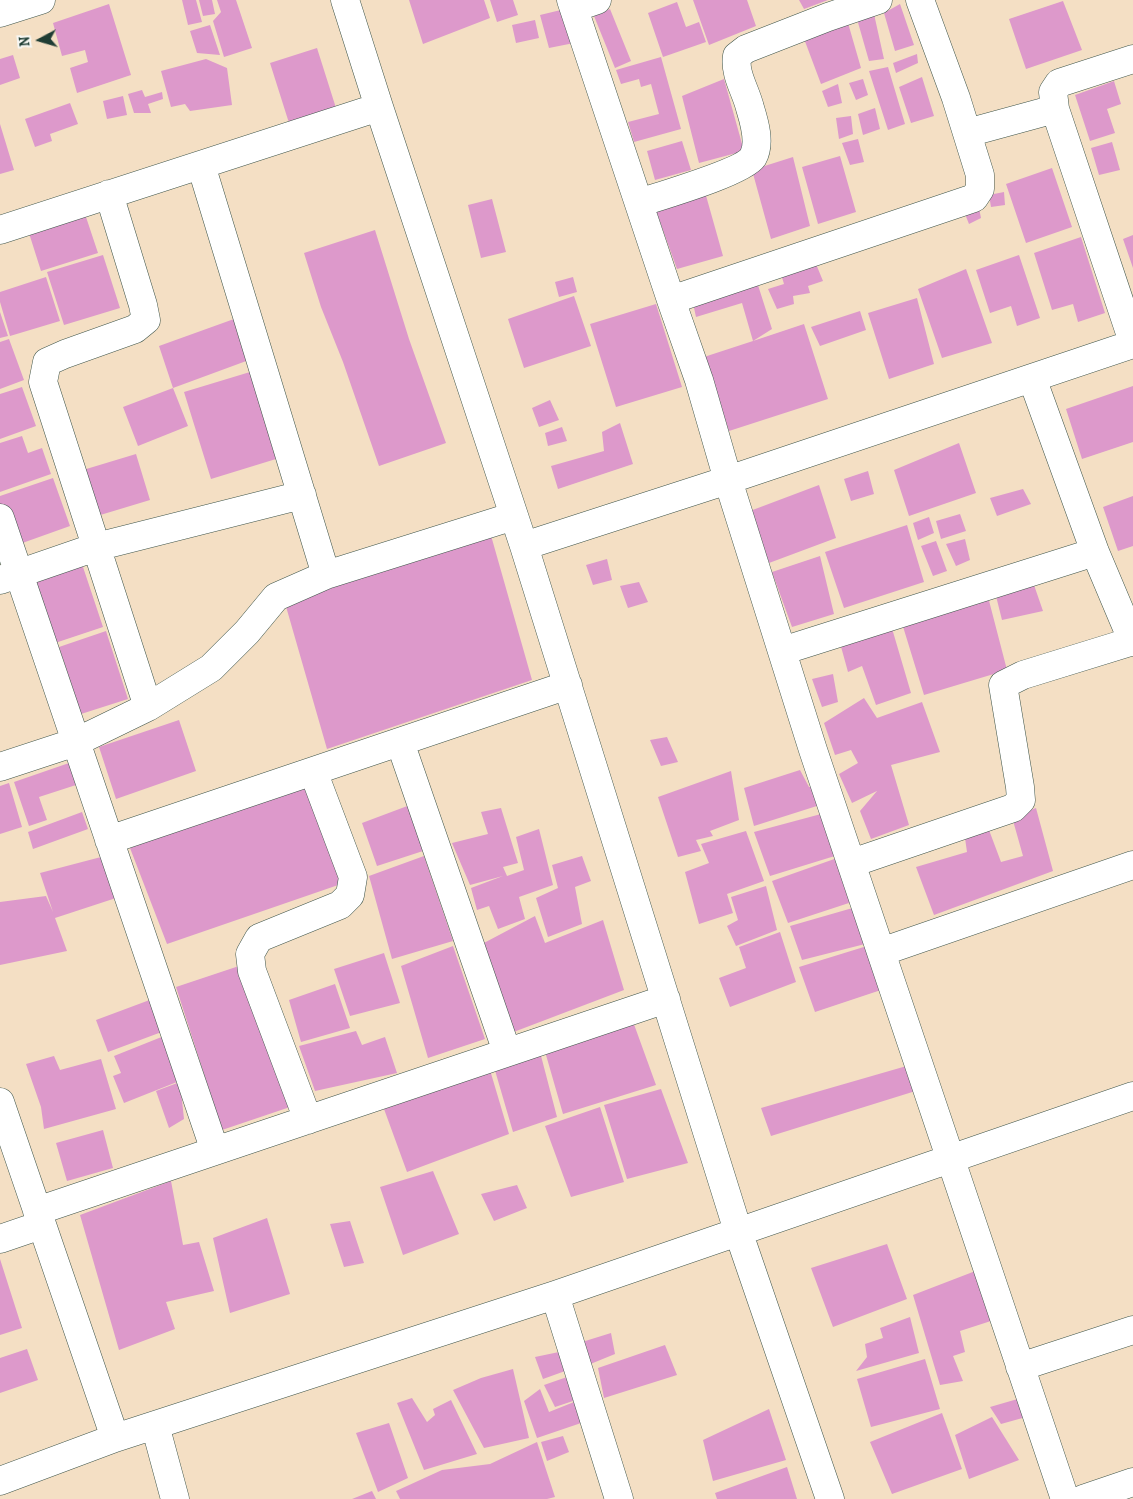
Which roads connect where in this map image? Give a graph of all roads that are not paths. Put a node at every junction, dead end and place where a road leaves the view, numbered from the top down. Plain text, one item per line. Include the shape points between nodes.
1 (41, 0) edge
2 (345, 0) edge
3 (878, 0) edge
4 (920, 0) edge
5 (581, 3) edge
6 (0, 14) edge
7 (1133, 59) edge
8 (379, 107) junction
9 (1055, 108) junction
10 (967, 133) junction
11 (201, 165) junction
12 (109, 194) junction
13 (639, 203) junction
14 (0, 230) edge
15 (671, 300) junction
16 (1133, 343) edge
17 (1032, 378) junction
18 (728, 480) junction
19 (302, 495) junction
20 (514, 516) junction
21 (0, 518) edge
22 (96, 546) junction
23 (524, 546) junction
24 (1095, 552) junction
25 (326, 574) junction
26 (9, 576) edge
27 (1132, 636) edge
28 (782, 651) junction
29 (568, 685) junction
30 (148, 707) junction
31 (76, 742) junction
32 (400, 742) junction
33 (0, 767) edge
34 (313, 771) junction
35 (109, 840) junction
36 (852, 863) junction
37 (1133, 865) edge
38 (881, 952) junction
39 (666, 999) junction
40 (508, 1052) junction
41 (1133, 1096) edge
42 (0, 1102) edge
43 (308, 1120) junction
44 (215, 1151) junction
45 (951, 1159) junction
46 (39, 1218) junction
47 (738, 1231) junction
48 (0, 1239) edge
49 (555, 1295) junction
50 (1133, 1330) edge
51 (1020, 1367) junction
52 (155, 1425) junction
53 (115, 1438) junction
54 (0, 1481) edge
55 (1133, 1482) edge
56 (614, 1498) edge
57 (175, 1499) edge
58 (830, 1499) edge
59 (1065, 1499) edge
60 (1083, 1499) edge

1 - 6 street
2 - 8 street
3 - 13 street via 828,16 746,49 737,56 736,64 754,125 756,146 753,157 737,169
4 - 10 street
5 - 13 street
7 - 9 street via 1059,83 1053,92
8 - 11 street
8 - 20 street
9 - 10 street
9 - 16 street
10 - 15 street via 980,176 980,189 974,198
11 - 12 street
11 - 19 street
12 - 14 street
12 - 22 street via 146,320 135,329 47,362 43,382
13 - 15 street
15 - 18 street via 699,380
16 - 17 street
17 - 18 street
17 - 24 street
18 - 23 street
18 - 28 street
19 - 22 street
19 - 25 street
20 - 23 street
20 - 25 street
21 - 26 street
22 - 26 street
22 - 30 street
23 - 29 street
24 - 27 street
24 - 28 street
25 - 30 street via 276,597 211,668
26 - 31 street
27 - 36 street via 1003,685 1020,787 1020,800 1013,808
28 - 36 street
29 - 32 street
29 - 39 street
30 - 31 street
31 - 33 street
31 - 35 street
32 - 34 street
32 - 40 street
34 - 35 street
34 - 43 street via 353,876 350,895 340,904 259,938 250,954 252,971
35 - 44 street
36 - 38 street
37 - 38 street
38 - 45 street
39 - 40 street
39 - 47 street
40 - 43 street
41 - 45 street
42 - 46 street
43 - 44 street
44 - 46 street
45 - 47 street
45 - 51 street
46 - 48 street
46 - 53 street
47 - 49 street
47 - 58 street
49 - 52 street
49 - 56 street
50 - 51 street
51 - 59 street
52 - 53 street
52 - 57 street
53 - 54 street
55 - 60 street

